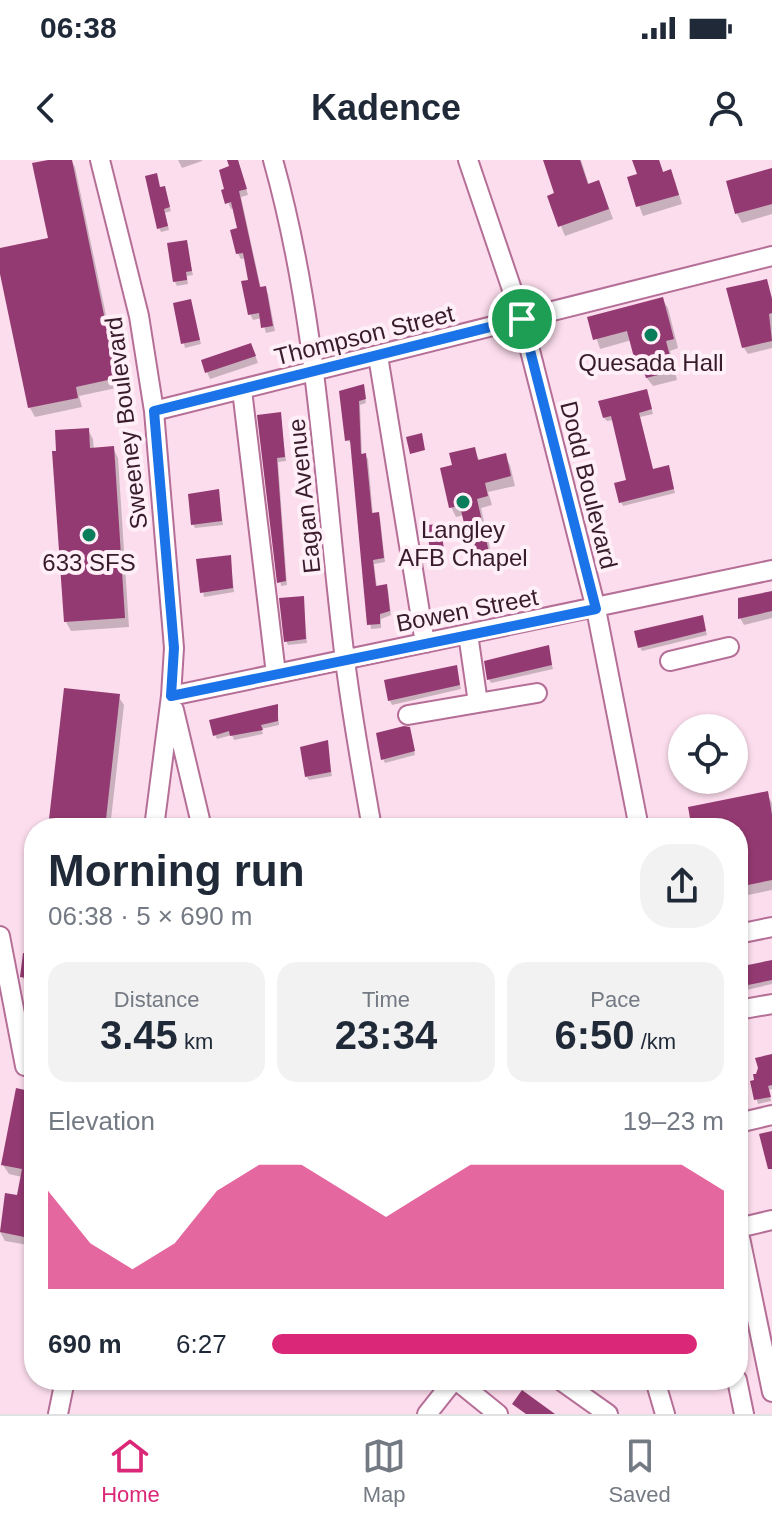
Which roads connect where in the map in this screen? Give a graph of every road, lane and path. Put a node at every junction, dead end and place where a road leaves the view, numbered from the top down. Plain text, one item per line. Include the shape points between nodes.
1 (100, 160) edge
2 (273, 160) edge
3 (468, 160) edge
4 (772, 256) edge
5 (522, 319) junction
6 (378, 356) junction
7 (314, 373) junction
8 (242, 390) junction
9 (154, 411) junction
10 (772, 570) edge
11 (596, 609) junction
12 (468, 634) junction
13 (425, 643) junction
14 (729, 647) dead end
15 (345, 658) junction
16 (670, 661) dead end
17 (276, 674) junction
18 (537, 693) dead end
19 (171, 696) junction
20 (478, 703) junction
21 (408, 715) dead end
22 (155, 818) edge
23 (200, 818) edge
24 (370, 818) edge
25 (637, 818) edge
26 (772, 927) edge
27 (748, 932) edge
28 (0, 936) edge
29 (772, 1004) edge
30 (748, 1008) edge
31 (24, 1061) edge
32 (772, 1115) edge
33 (748, 1121) edge
34 (772, 1220) edge
35 (748, 1226) edge
36 (748, 1277) edge
37 (772, 1297) edge
38 (753, 1301) junction
39 (63, 1390) edge
40 (447, 1390) edge
41 (468, 1390) edge
42 (574, 1390) edge
43 (658, 1390) edge
44 (739, 1390) edge
45 (772, 1392) edge
46 (58, 1414) edge
47 (427, 1414) edge
48 (498, 1414) edge
49 (608, 1414) edge
50 (665, 1414) edge
51 (744, 1414) edge

1 - 9 street, Sweeney Boulevard via 139,316
2 - 7 street, Eagan Avenue via 289,219
3 - 5 street, Dodd Boulevard
4 - 5 street, Thompson Street
5 - 6 street, Thompson Street
5 - 11 street, Dodd Boulevard
6 - 7 street, Thompson Street
6 - 13 street
7 - 8 street, Thompson Street
7 - 15 street, Eagan Avenue
8 - 9 street, Thompson Street
8 - 17 street
9 - 19 street, Sweeney Boulevard via 174,648
10 - 11 street, Bowen Street
11 - 12 street, Bowen Street
11 - 25 street, Dodd Boulevard
12 - 13 street, Bowen Street
12 - 20 street
13 - 15 street, Bowen Street
14 - 16 street
15 - 17 street, Bowen Street
15 - 24 street, Eagan Avenue
17 - 19 street, Bowen Street
18 - 20 street
19 - 22 street, Sweeney Boulevard
19 - 23 street
20 - 21 street
26 - 27 street
28 - 31 street
29 - 30 street
32 - 33 street
34 - 35 street
36 - 38 street
37 - 38 street
38 - 45 street
39 - 46 street
40 - 47 street
41 - 48 street
42 - 49 street
43 - 50 street
44 - 51 street

